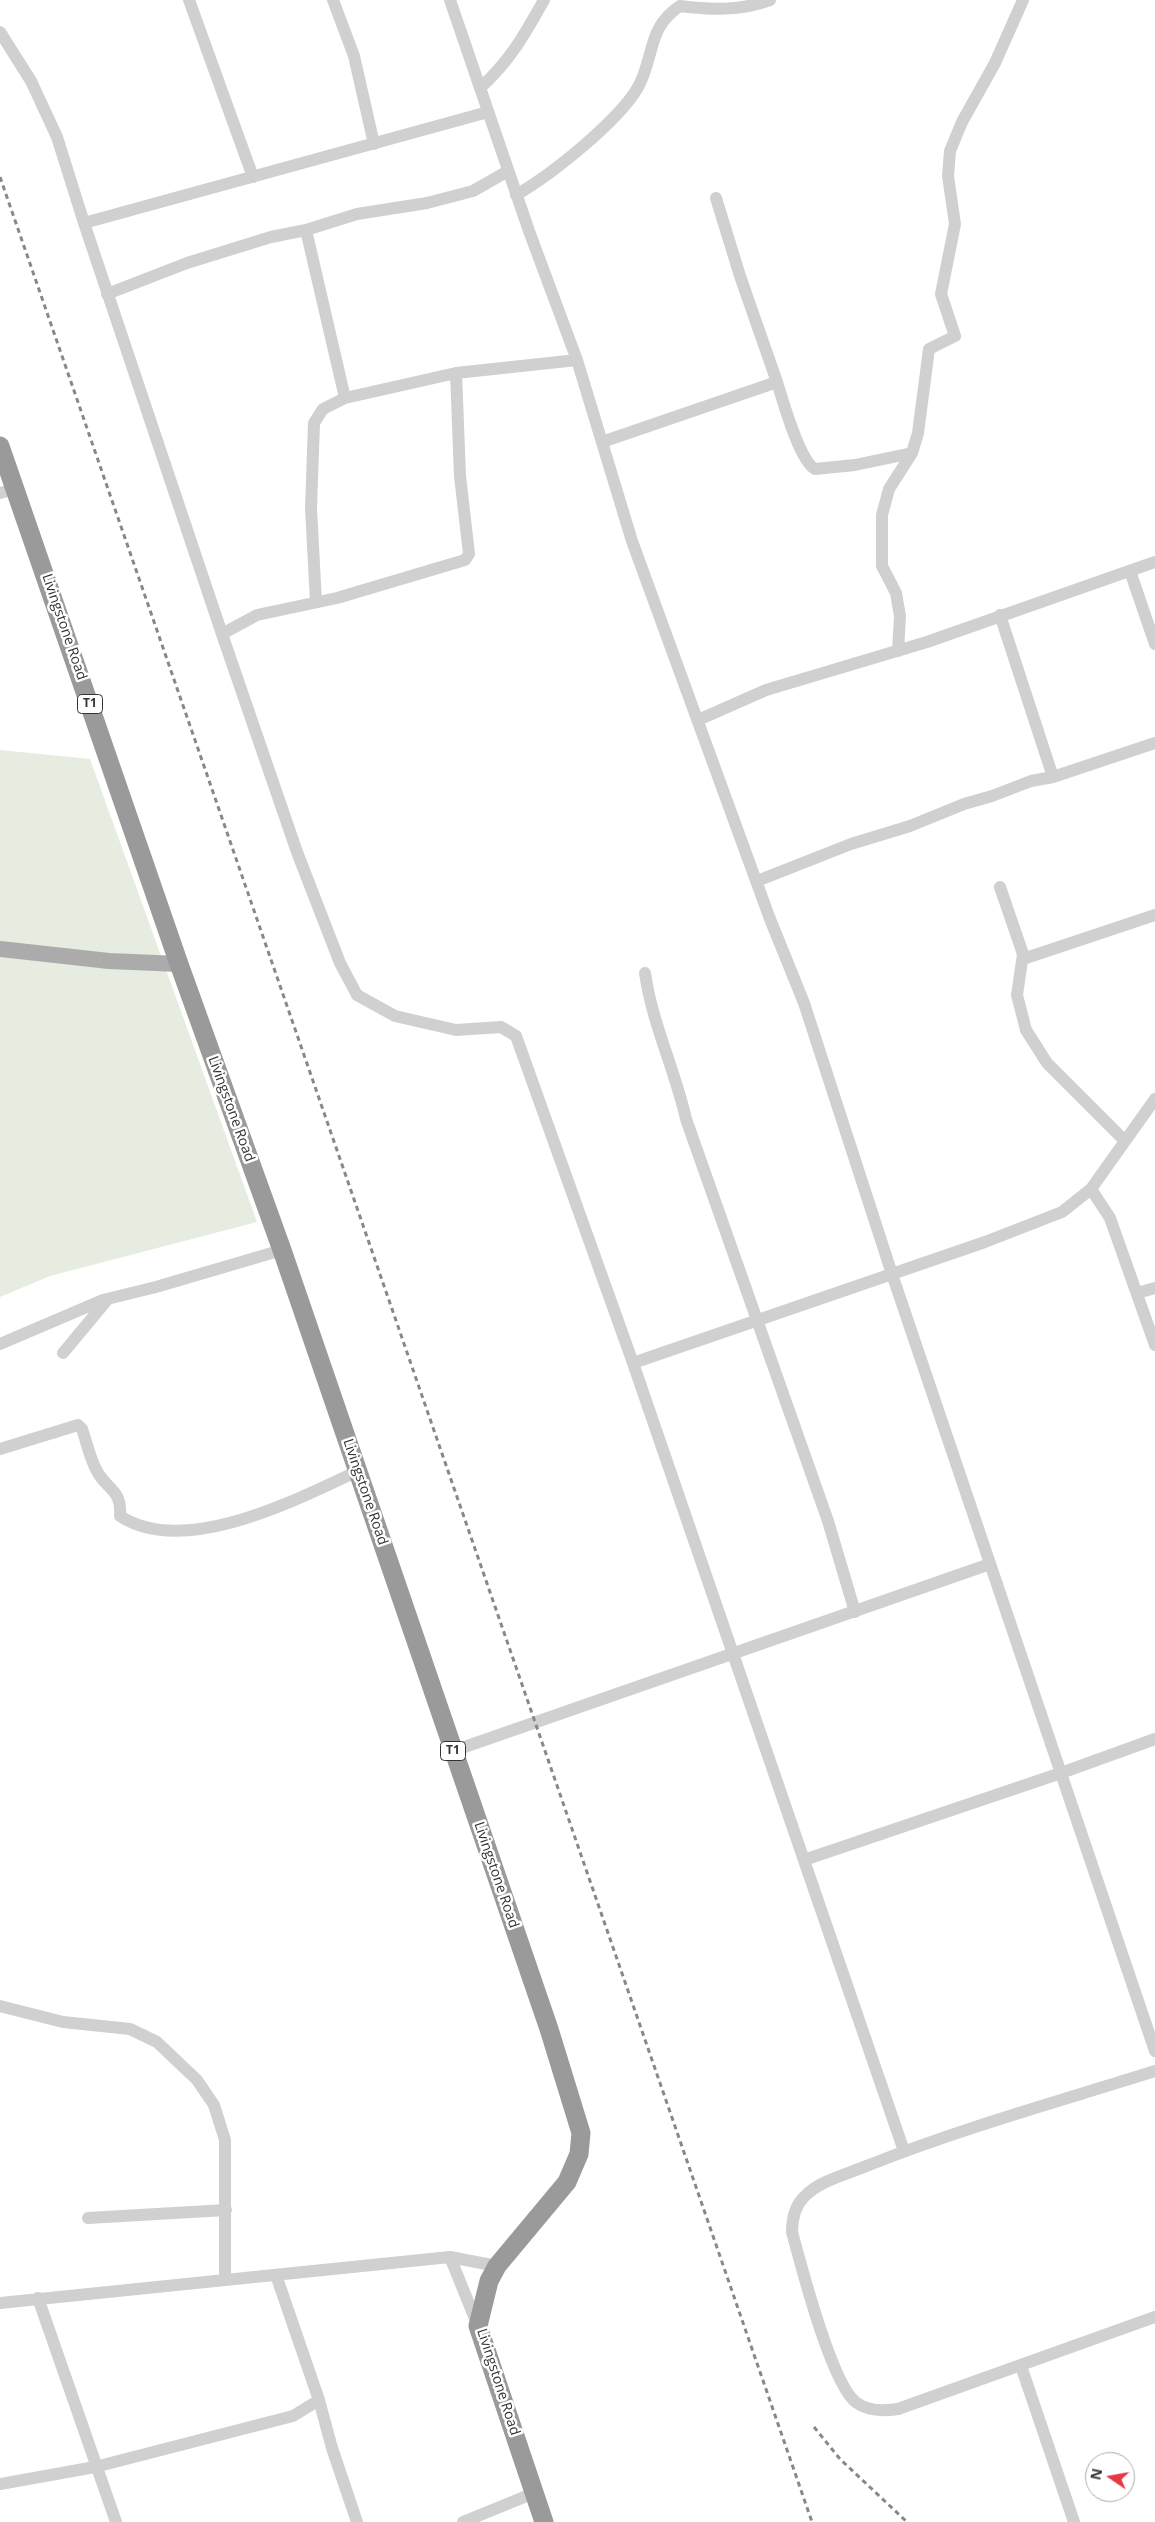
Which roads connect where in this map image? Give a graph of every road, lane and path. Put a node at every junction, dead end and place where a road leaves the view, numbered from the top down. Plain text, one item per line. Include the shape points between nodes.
1 (189, 0) edge
2 (333, 0) edge
3 (450, 0) edge
4 (544, 0) edge
5 (770, 0) edge
6 (1024, 0) edge
7 (0, 32) edge
8 (480, 88) junction
9 (488, 112) junction
10 (374, 144) junction
11 (508, 171) junction
12 (253, 178) junction
13 (516, 195) junction
14 (716, 198) dead end
15 (84, 223) junction
16 (306, 230) junction
17 (107, 294) junction
18 (577, 360) junction
19 (456, 373) junction
20 (777, 382) junction
21 (345, 398) junction
22 (602, 442) junction
23 (0, 446) edge
24 (912, 453) junction
25 (8, 491) edge
26 (1155, 562) edge
27 (1130, 571) junction
28 (316, 602) junction
29 (1000, 615) junction
30 (222, 634) junction
31 (1155, 644) edge
32 (898, 651) junction
33 (698, 720) junction
34 (1155, 743) edge
35 (1053, 778) junction
36 (757, 881) junction
37 (1000, 887) dead end
38 (1155, 915) edge
39 (0, 949) edge
40 (1023, 958) junction
41 (180, 964) junction
42 (645, 974) dead end
43 (1155, 1099) edge
44 (1124, 1140) junction
45 (1091, 1189) junction
46 (282, 1250) junction
47 (892, 1274) junction
48 (1155, 1288) edge
49 (1137, 1293) junction
50 (108, 1299) junction
51 (756, 1320) junction
52 (0, 1344) edge
53 (1155, 1345) edge
54 (63, 1352) dead end
55 (633, 1363) junction
56 (0, 1449) edge
57 (358, 1471) junction
58 (990, 1564) junction
59 (855, 1612) junction
60 (732, 1654) junction
61 (1155, 1739) edge
62 (453, 1751) junction
63 (1061, 1773) junction
64 (804, 1860) junction
65 (0, 2006) edge
66 (1155, 2050) edge
67 (1155, 2071) edge
68 (904, 2151) junction
69 (226, 2210) junction
70 (88, 2218) dead end
71 (450, 2256) junction
72 (497, 2266) junction
73 (276, 2275) junction
74 (225, 2280) junction
75 (38, 2298) junction
76 (0, 2303) edge
77 (1155, 2317) edge
78 (478, 2326) junction
79 (1021, 2366) junction
80 (319, 2400) junction
81 (95, 2467) junction
82 (0, 2484) edge
83 (534, 2493) junction
84 (116, 2522) edge
85 (357, 2522) edge
86 (463, 2522) edge
87 (544, 2522) edge
88 (1074, 2522) edge

1 - 12 street
2 - 10 street via 354,56
3 - 8 street
4 - 8 street via 512,55
5 - 13 street via 750,7 680,6 670,12 657,29 637,88 610,120 544,179
6 - 24 street via 950,151 948,176 955,224 942,294 955,336 929,349 918,433
7 - 15 street via 30,81 57,137
8 - 9 street
9 - 10 street
9 - 11 street
10 - 12 street
11 - 13 street
11 - 16 street via 473,191 427,203 357,214
12 - 15 street
13 - 18 street
14 - 20 street
15 - 17 street
16 - 17 street via 271,237 187,263
16 - 21 street
17 - 30 street
18 - 19 street
18 - 22 street
19 - 21 street
19 - 28 street via 460,476 469,554 465,560
20 - 22 street
20 - 24 street via 809,466 815,469 855,465
21 - 28 street via 323,409 314,422 311,508
22 - 33 street via 632,541
23 - 25 highway, Livingstone Road / T1
24 - 32 street via 889,489 882,515 882,566 896,593
25 - 41 highway, Livingstone Road / T1
26 - 27 street
27 - 29 street
27 - 31 street
28 - 30 street via 256,615
29 - 32 street
29 - 35 street
30 - 55 street via 297,852 340,963 357,994 395,1016 456,1030 501,1027 516,1036
32 - 33 street via 766,690
33 - 36 street
34 - 35 street
35 - 36 street via 1031,781 964,804
36 - 47 street via 804,1003
37 - 40 street
38 - 40 street
39 - 41 main road via 109,961
40 - 44 street via 1017,995 1026,1030 1047,1063
41 - 46 highway, Livingstone Road / T1
42 - 51 street via 647,992 686,1120
43 - 44 street
44 - 45 street
45 - 47 street via 1062,1212
45 - 49 street via 1110,1218
46 - 50 street
46 - 57 highway, Livingstone Road / T1
47 - 51 street
47 - 58 street
48 - 49 street
49 - 53 street
50 - 52 street
50 - 54 street
51 - 55 street
51 - 59 street via 828,1522
55 - 60 street
56 - 57 street via 78,1425 99,1474 112,1487 121,1506 120,1516 130,1523 170,1532 232,1522 275,1508
57 - 62 highway, Livingstone Road / T1
58 - 59 street
58 - 63 street
59 - 60 street
60 - 62 street
60 - 64 street
61 - 63 street
62 - 72 highway, Livingstone Road / T1 via 549,2029 581,2134 579,2154 567,2182
63 - 64 street
63 - 66 street
64 - 68 street
65 - 69 street via 63,2022 130,2029 157,2042 177,2059 197,2080 222,2124 227,2154
67 - 68 street
68 - 79 street via 816,2187 804,2197 792,2219 796,2246 844,2388 857,2404 886,2411
69 - 70 street
69 - 74 street
71 - 72 street
71 - 73 street
71 - 78 street
72 - 78 highway, Livingstone Road / T1
73 - 74 street
73 - 80 street
74 - 75 street
75 - 76 street
75 - 81 street
77 - 79 street
78 - 83 highway, Livingstone Road
79 - 88 street
80 - 81 street via 293,2416
80 - 85 street
81 - 82 street
81 - 84 street
83 - 86 street
83 - 87 highway, Livingstone Road

